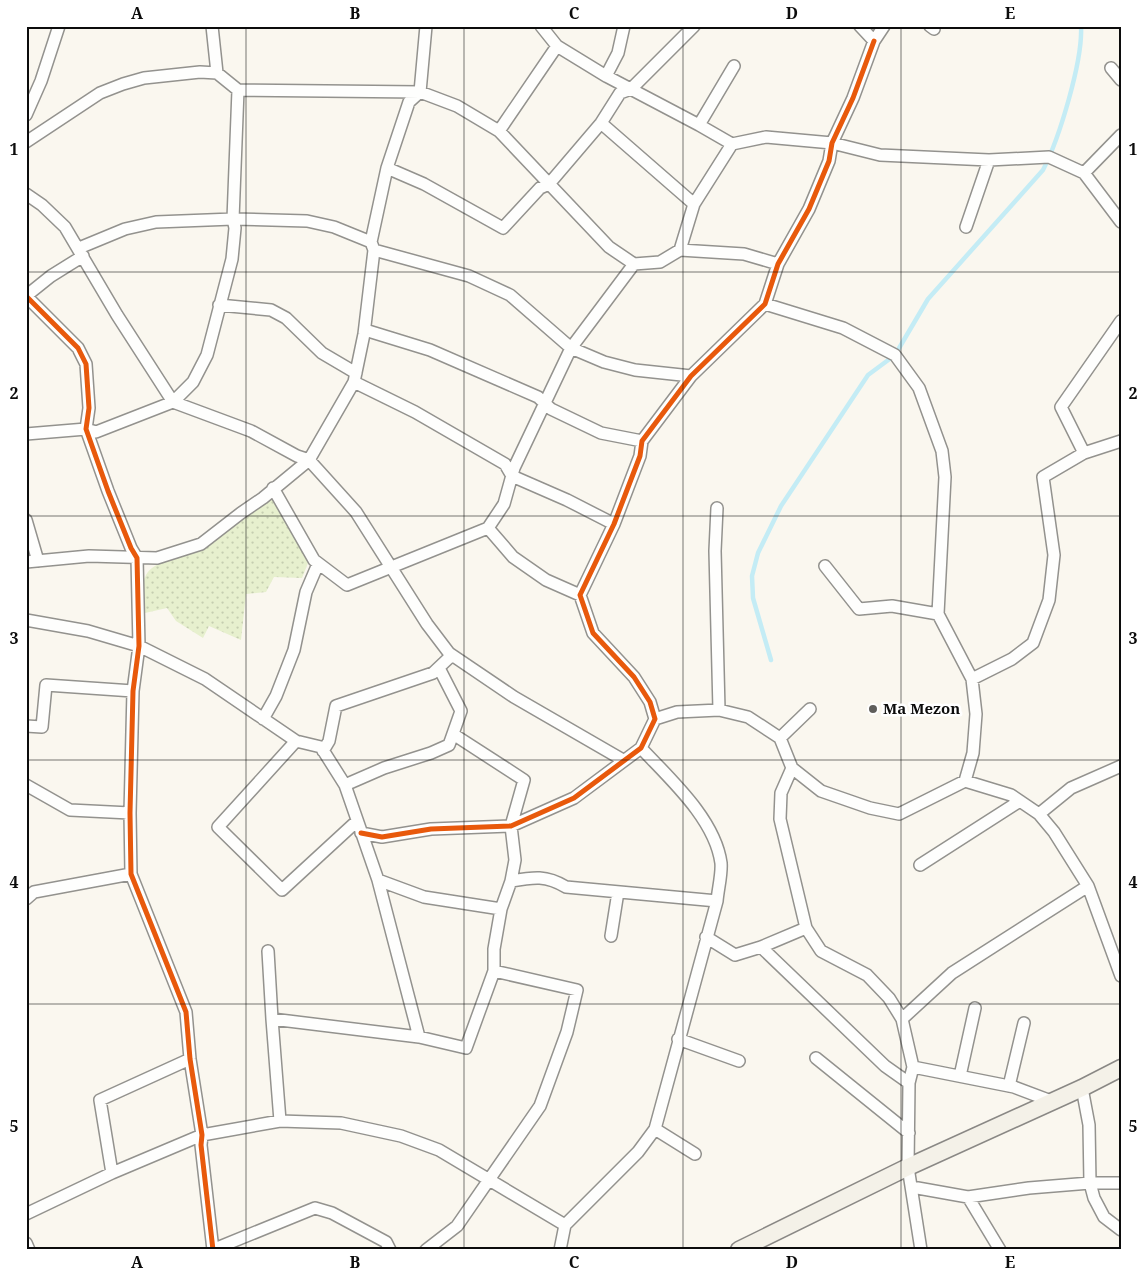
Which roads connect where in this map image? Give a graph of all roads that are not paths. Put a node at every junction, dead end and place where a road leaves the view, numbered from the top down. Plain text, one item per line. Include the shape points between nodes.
1 (59, 26) edge
2 (212, 26) edge
3 (426, 26) edge
4 (541, 26) edge
5 (624, 26) edge
6 (694, 26) edge
7 (860, 26) edge
8 (884, 26) edge
9 (874, 41) junction
10 (558, 46) junction
11 (734, 66) dead end
12 (1111, 68) dead end
13 (217, 73) junction
14 (606, 76) junction
15 (1121, 80) edge
16 (631, 89) junction
17 (238, 90) junction
18 (420, 92) junction
19 (26, 115) edge
20 (601, 123) junction
21 (699, 124) junction
22 (499, 130) junction
23 (1121, 135) edge
24 (26, 142) edge
25 (832, 143) junction
26 (732, 144) junction
27 (989, 160) junction
28 (387, 168) junction
29 (1084, 173) junction
30 (549, 184) junction
31 (26, 194) edge
32 (694, 204) junction
33 (233, 219) junction
34 (1121, 222) edge
35 (966, 227) dead end
36 (372, 246) junction
37 (680, 250) junction
38 (81, 252) junction
39 (634, 264) junction
40 (778, 264) junction
41 (26, 296) edge
42 (765, 304) junction
43 (219, 305) junction
44 (1121, 321) edge
45 (365, 330) junction
46 (571, 348) junction
47 (691, 376) junction
48 (355, 378) junction
49 (173, 402) junction
50 (545, 403) junction
51 (86, 429) junction
52 (26, 434) edge
53 (642, 441) junction
54 (1121, 441) edge
55 (1084, 453) junction
56 (309, 460) junction
57 (512, 476) junction
58 (273, 488) junction
59 (717, 508) dead end
60 (26, 520) edge
61 (614, 524) junction
62 (488, 528) junction
63 (137, 558) junction
64 (32, 562) edge
65 (318, 564) junction
66 (825, 566) dead end
67 (390, 567) junction
68 (580, 595) junction
69 (938, 614) junction
70 (26, 620) edge
71 (139, 646) junction
72 (452, 655) junction
73 (439, 668) junction
74 (972, 678) junction
75 (133, 691) junction
76 (719, 710) junction
77 (810, 710) dead end
78 (263, 719) junction
79 (655, 719) junction
80 (26, 726) edge
81 (453, 734) junction
82 (780, 738) junction
83 (296, 741) junction
84 (641, 748) junction
85 (323, 750) junction
86 (623, 760) junction
87 (1121, 766) edge
88 (792, 768) junction
89 (965, 781) junction
90 (26, 785) edge
91 (345, 785) junction
92 (1020, 801) junction
93 (130, 813) junction
94 (1039, 814) junction
95 (357, 821) junction
96 (511, 826) junction
97 (361, 833) junction
98 (920, 865) dead end
99 (131, 874) junction
100 (378, 880) junction
101 (511, 881) junction
102 (1088, 886) junction
103 (29, 891) edge
104 (618, 892) junction
105 (717, 901) junction
106 (501, 909) junction
107 (806, 928) junction
108 (611, 936) dead end
109 (706, 937) junction
110 (761, 947) junction
111 (268, 952) dead end
112 (494, 971) junction
113 (1121, 976) edge
114 (975, 1008) dead end
115 (902, 1018) junction
116 (272, 1019) junction
117 (1024, 1023) dead end
118 (420, 1038) junction
119 (678, 1039) junction
120 (816, 1058) dead end
121 (190, 1059) junction
122 (739, 1061) dead end
123 (912, 1067) junction
124 (1121, 1068) edge
125 (960, 1076) junction
126 (909, 1083) junction
127 (1009, 1086) junction
128 (1082, 1088) junction
129 (1051, 1102) junction
130 (280, 1121) junction
131 (655, 1129) junction
132 (909, 1133) junction
133 (202, 1135) junction
134 (695, 1154) dead end
135 (908, 1167) junction
136 (112, 1173) junction
137 (490, 1180) junction
138 (1090, 1183) junction
139 (1121, 1183) edge
140 (912, 1187) junction
141 (968, 1197) junction
142 (26, 1214) edge
143 (565, 1225) junction
144 (1121, 1230) edge
145 (26, 1243) edge
146 (29, 1250) edge
147 (212, 1250) edge
148 (390, 1250) edge
149 (426, 1250) edge
150 (560, 1250) edge
151 (739, 1250) edge
152 (921, 1250) edge
153 (1000, 1250) edge

1 - 19 street
2 - 13 street
3 - 18 street
4 - 10 street
5 - 14 street via 618,53
6 - 16 street
7 - 9 street
8 - 9 street
9 - 25 street
10 - 14 street
10 - 22 street
11 - 21 street
12 - 15 street
13 - 17 street
13 - 24 street via 157,76 122,84 100,93
14 - 16 street
16 - 20 street via 620,93
16 - 21 street
17 - 18 street
17 - 33 street
18 - 22 street via 457,106
18 - 28 street via 409,102
20 - 30 street
20 - 32 street
21 - 26 street
22 - 30 street
23 - 29 street
25 - 26 street via 766,137
25 - 27 street via 880,155
25 - 40 street via 829,161 809,208
26 - 32 street
27 - 29 street via 1049,157
27 - 35 street
28 - 30 street via 424,184 503,228 540,188
28 - 36 street
29 - 34 street
30 - 39 street via 609,247
31 - 38 street via 66,227
32 - 37 street
33 - 36 street via 307,221 334,227
33 - 38 street via 156,222 124,228
33 - 43 street via 236,228 232,259
36 - 45 street
36 - 46 street via 470,276 510,295
37 - 39 street via 660,262
37 - 40 street via 744,254
38 - 41 street
38 - 49 street
39 - 46 street
40 - 42 street
41 - 51 street via 78,348 86,364 89,408
42 - 47 street
42 - 69 street via 843,328 895,356 919,388 942,451 945,477
43 - 48 street via 271,310 286,318 322,353
43 - 49 street via 207,355 193,382
44 - 55 street via 1061,407
45 - 48 street
45 - 50 street via 430,350 538,397
46 - 47 street via 627,368
46 - 50 street
47 - 53 street
48 - 56 street
48 - 57 street via 505,464
49 - 51 street via 96,432
49 - 56 street via 251,431
50 - 53 street via 601,433
50 - 57 street
51 - 52 street
51 - 63 street
53 - 61 street via 640,456
54 - 55 street
55 - 74 street via 1043,477 1054,556 1049,600 1033,643 1012,659
56 - 58 street
56 - 67 street via 356,512
57 - 61 street
57 - 62 street via 504,504
58 - 63 street via 201,544 157,558
58 - 65 street
59 - 76 street
60 - 64 street
61 - 68 street
62 - 67 street
62 - 68 street via 513,557 546,580
63 - 64 street via 89,556
63 - 71 street
65 - 67 street via 347,585
65 - 78 street via 306,592 294,650
66 - 69 street via 859,609 892,606
67 - 72 street via 427,624
68 - 79 street via 593,633 634,677 650,702
69 - 74 street
70 - 71 street via 88,631
71 - 75 street
71 - 78 street via 205,679
72 - 73 street
72 - 86 street via 514,697
73 - 81 street via 460,711
73 - 85 street via 434,673 336,706 329,741
74 - 89 street via 976,714 974,752
75 - 80 street via 46,685 42,727
75 - 93 street
76 - 79 street via 677,712
76 - 82 street via 748,717
77 - 82 street
78 - 83 street
79 - 84 street
81 - 91 street via 449,745
81 - 96 street via 524,780
82 - 88 street
83 - 85 street
83 - 95 street via 218,827 282,890
84 - 86 street
84 - 105 street via 710,827 721,863
85 - 91 street
86 - 96 street via 574,798
87 - 94 street via 1071,788
88 - 89 street via 821,791 899,814
88 - 107 street via 781,793 780,819
89 - 92 street via 1011,795
90 - 93 street via 70,810
91 - 95 street
92 - 94 street
92 - 98 street
93 - 99 street
94 - 102 street
95 - 97 street
96 - 97 street via 431,829 382,837
96 - 101 street via 515,860
97 - 100 street
99 - 103 street
99 - 121 street via 186,1012
100 - 106 street via 424,897
100 - 118 street
101 - 104 street via 535,877 554,880 566,887
101 - 106 street
102 - 113 street
102 - 115 street via 952,973
104 - 105 street
104 - 108 street
105 - 109 street
106 - 112 street via 494,948
107 - 110 street
107 - 115 street via 822,951 867,975 889,998
109 - 110 street via 735,955
109 - 119 street
110 - 126 street via 885,1066
111 - 116 street
112 - 118 street via 466,1048
112 - 137 street via 577,990 567,1032 540,1106
114 - 125 street
115 - 123 street
116 - 118 street
116 - 130 street
117 - 127 street
119 - 122 street
119 - 131 street
120 - 132 street
121 - 133 street
121 - 136 street via 100,1100
123 - 125 street
123 - 126 street
124 - 128 street
125 - 127 street
126 - 132 street
127 - 129 street
128 - 129 street
128 - 138 street via 1089,1125
129 - 135 street
130 - 133 street
130 - 137 street via 341,1124 402,1136 439,1150
131 - 134 street
131 - 143 street via 638,1152
132 - 135 street
133 - 136 street
133 - 147 street
135 - 140 street
135 - 151 street
136 - 142 street
137 - 143 street
137 - 149 street via 457,1226
138 - 139 street
138 - 141 street
138 - 144 street via 1104,1217
140 - 141 street
140 - 152 street
141 - 153 street
143 - 150 street
145 - 146 street
147 - 148 street via 315,1208 332,1213 386,1242

